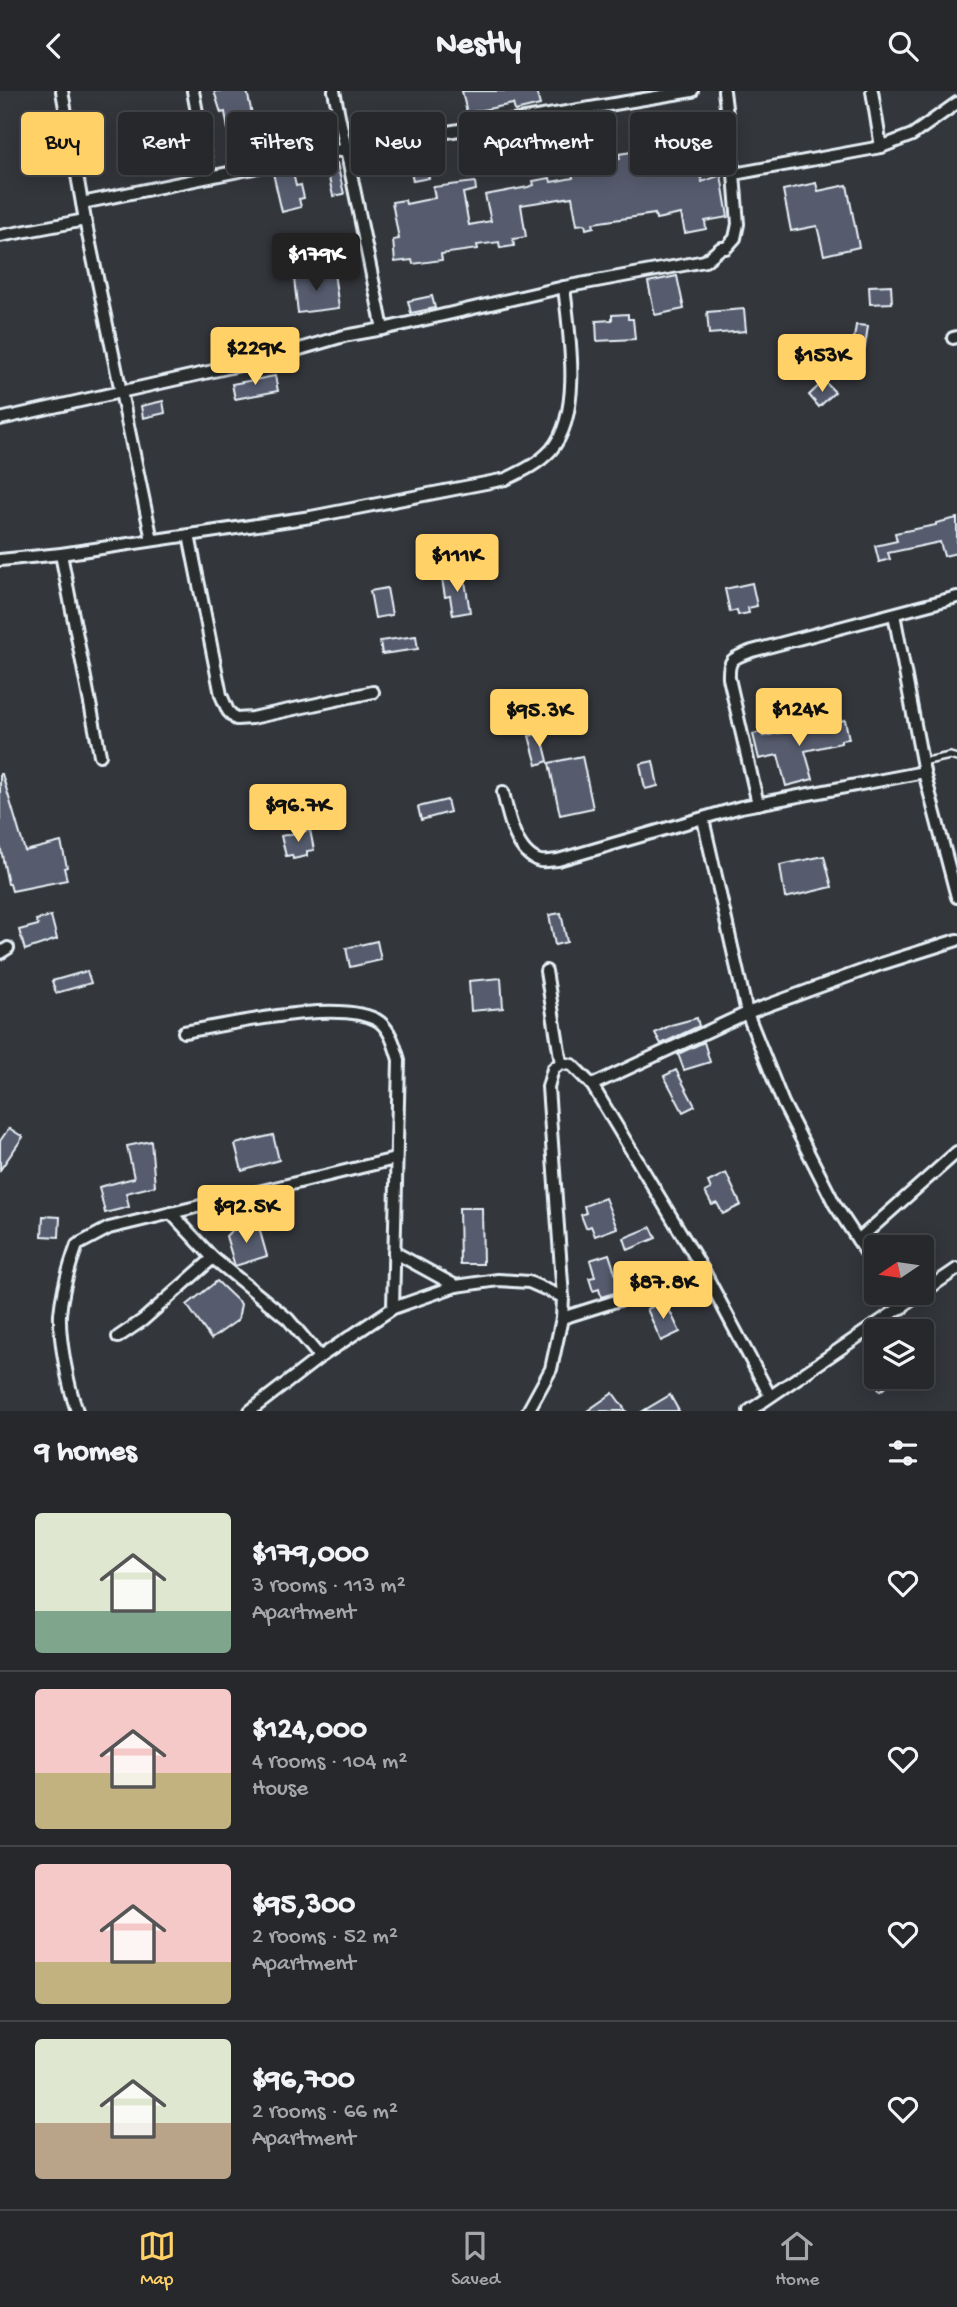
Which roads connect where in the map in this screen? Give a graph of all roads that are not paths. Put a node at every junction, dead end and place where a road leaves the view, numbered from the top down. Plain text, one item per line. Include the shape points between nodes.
1 (62, 91) edge
2 (193, 91) edge
3 (334, 91) edge
4 (692, 91) edge
5 (724, 91) edge
6 (872, 91) edge
7 (957, 103) edge
8 (727, 112) edge
9 (881, 147) junction
10 (346, 149) junction
11 (736, 174) edge
12 (734, 175) edge
13 (209, 177) junction
14 (82, 203) junction
15 (85, 221) junction
16 (0, 236) edge
17 (564, 287) junction
18 (383, 329) junction
19 (120, 390) junction
20 (0, 419) edge
21 (189, 535) junction
22 (152, 540) junction
23 (61, 554) junction
24 (0, 560) edge
25 (957, 597) edge
26 (894, 614) junction
27 (373, 692) dead end
28 (100, 755) dead end
29 (957, 758) edge
30 (923, 767) junction
31 (503, 792) dead end
32 (758, 804) junction
33 (703, 819) junction
34 (957, 897) edge
35 (957, 940) edge
36 (546, 971) dead end
37 (747, 1013) junction
38 (184, 1032) dead end
39 (561, 1063) junction
40 (592, 1085) junction
41 (957, 1152) edge
42 (396, 1159) junction
43 (170, 1213) junction
44 (858, 1240) junction
45 (864, 1249) edge
46 (394, 1252) junction
47 (213, 1258) junction
48 (957, 1269) edge
49 (705, 1273) junction
50 (456, 1286) junction
51 (563, 1297) junction
52 (900, 1305) edge
53 (393, 1308) junction
54 (902, 1308) junction
55 (562, 1318) junction
56 (118, 1337) dead end
57 (320, 1357) junction
58 (770, 1396) junction
59 (77, 1411) edge
60 (250, 1411) edge
61 (528, 1411) edge
62 (749, 1411) edge

1 - 14 street
2 - 13 street
3 - 10 street
4 - 10 street
5 - 8 street
6 - 9 street
7 - 9 street via 912,135
9 - 11 street
10 - 13 street
10 - 18 street
12 - 17 street via 738,224 735,238 726,248 705,261
13 - 14 street
14 - 15 street
15 - 16 street
15 - 19 street
17 - 18 street
17 - 21 street via 570,342 568,409 552,448 532,467 506,479
18 - 19 street
19 - 20 street
19 - 22 street
21 - 22 street
21 - 27 street via 221,695 236,719
22 - 23 street
23 - 24 street
23 - 28 street
25 - 26 street
26 - 30 street
26 - 32 street via 732,660 729,678
29 - 30 lane via 950,756
30 - 32 street
30 - 34 street
31 - 33 street via 513,832 524,849 540,861 558,860
32 - 33 street
33 - 37 street
35 - 37 street
36 - 39 street
37 - 40 street
37 - 44 street via 783,1103
38 - 42 street via 313,1012 357,1012 380,1023 392,1038 399,1060
39 - 40 street via 572,1065
39 - 51 street via 552,1069 548,1087
40 - 49 street
41 - 44 street
42 - 43 street
42 - 46 street
43 - 47 street
43 - 59 street via 109,1228 77,1245 60,1315
44 - 45 street
46 - 50 street
46 - 53 street
47 - 56 street via 144,1320
47 - 57 street via 288,1319
48 - 54 street
49 - 55 street
49 - 58 street
50 - 51 street via 498,1280 529,1282
50 - 53 street
51 - 55 street
52 - 54 street
53 - 57 street
54 - 58 street
55 - 61 street via 551,1369
57 - 60 street
58 - 62 street

